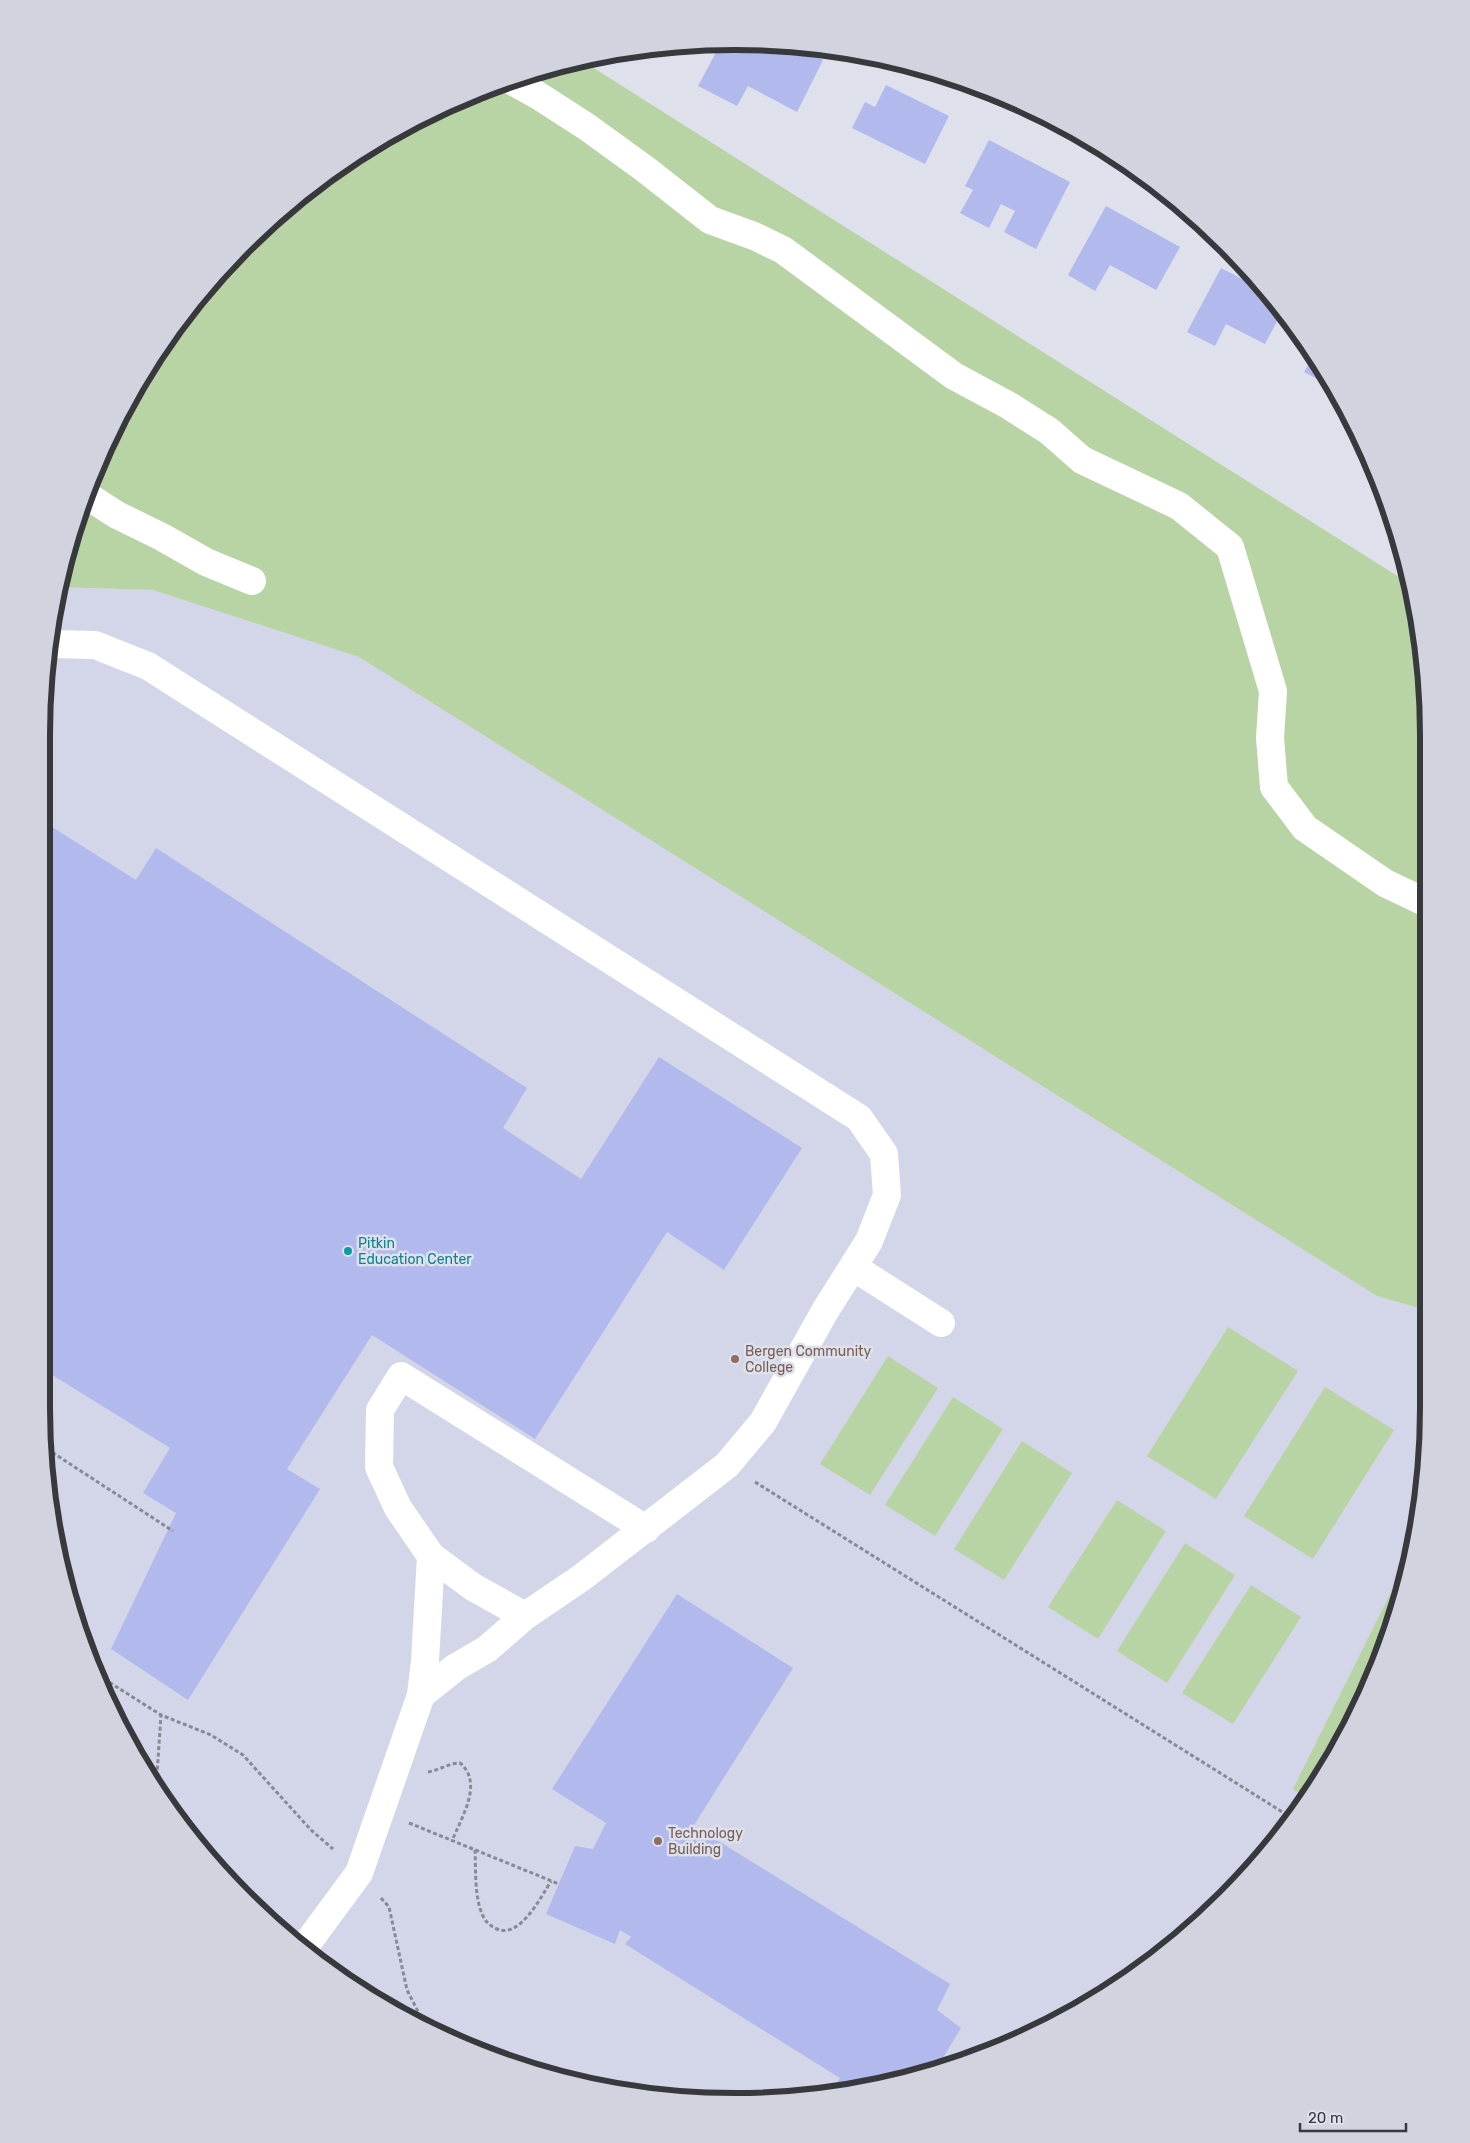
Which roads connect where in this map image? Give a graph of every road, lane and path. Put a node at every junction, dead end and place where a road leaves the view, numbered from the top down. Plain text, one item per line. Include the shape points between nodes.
1 (519, 85) edge
2 (92, 499) edge
3 (252, 582) dead end
4 (56, 644) edge
5 (1420, 900) edge
6 (853, 1267) junction
7 (942, 1323) dead end
8 (51, 1453) edge
9 (727, 1465) junction
10 (646, 1529) junction
11 (174, 1531) dead end
12 (431, 1556) junction
13 (525, 1616) junction
14 (107, 1681) edge
15 (421, 1695) junction
16 (161, 1714) junction
17 (424, 1772) dead end
18 (157, 1775) edge
19 (381, 1812) junction
20 (1286, 1814) edge
21 (452, 1841) junction
22 (475, 1850) junction
23 (359, 1873) junction
24 (551, 1881) junction
25 (559, 1884) dead end
26 (308, 1943) edge
27 (420, 2016) edge

1 - 5 lane via 587,127 710,220 783,250 954,376 1049,431 1082,460 1179,506 1230,547 1273,691 1270,738 1274,787 1305,828 1385,883
2 - 3 lane via 206,562
4 - 6 lane via 95,646 148,666 859,1118 884,1154 887,1195 869,1241
6 - 7 lane
6 - 9 lane via 763,1422
8 - 11 path
9 - 10 lane
9 - 20 path
10 - 12 lane via 401,1376 380,1410 378,1467 398,1508
10 - 13 lane
12 - 13 lane via 473,1587
12 - 15 lane
13 - 15 lane via 487,1649
14 - 16 path
15 - 19 lane
16 - 18 path
16 - 23 path via 211,1735 243,1755 311,1830
17 - 21 path via 460,1763 471,1777 471,1792
19 - 21 path
19 - 23 lane
21 - 22 path
22 - 24 path
22 - 24 path via 478,1897 490,1926 500,1930 518,1926
23 - 26 lane
23 - 27 path via 389,1907 407,1990
24 - 25 path

